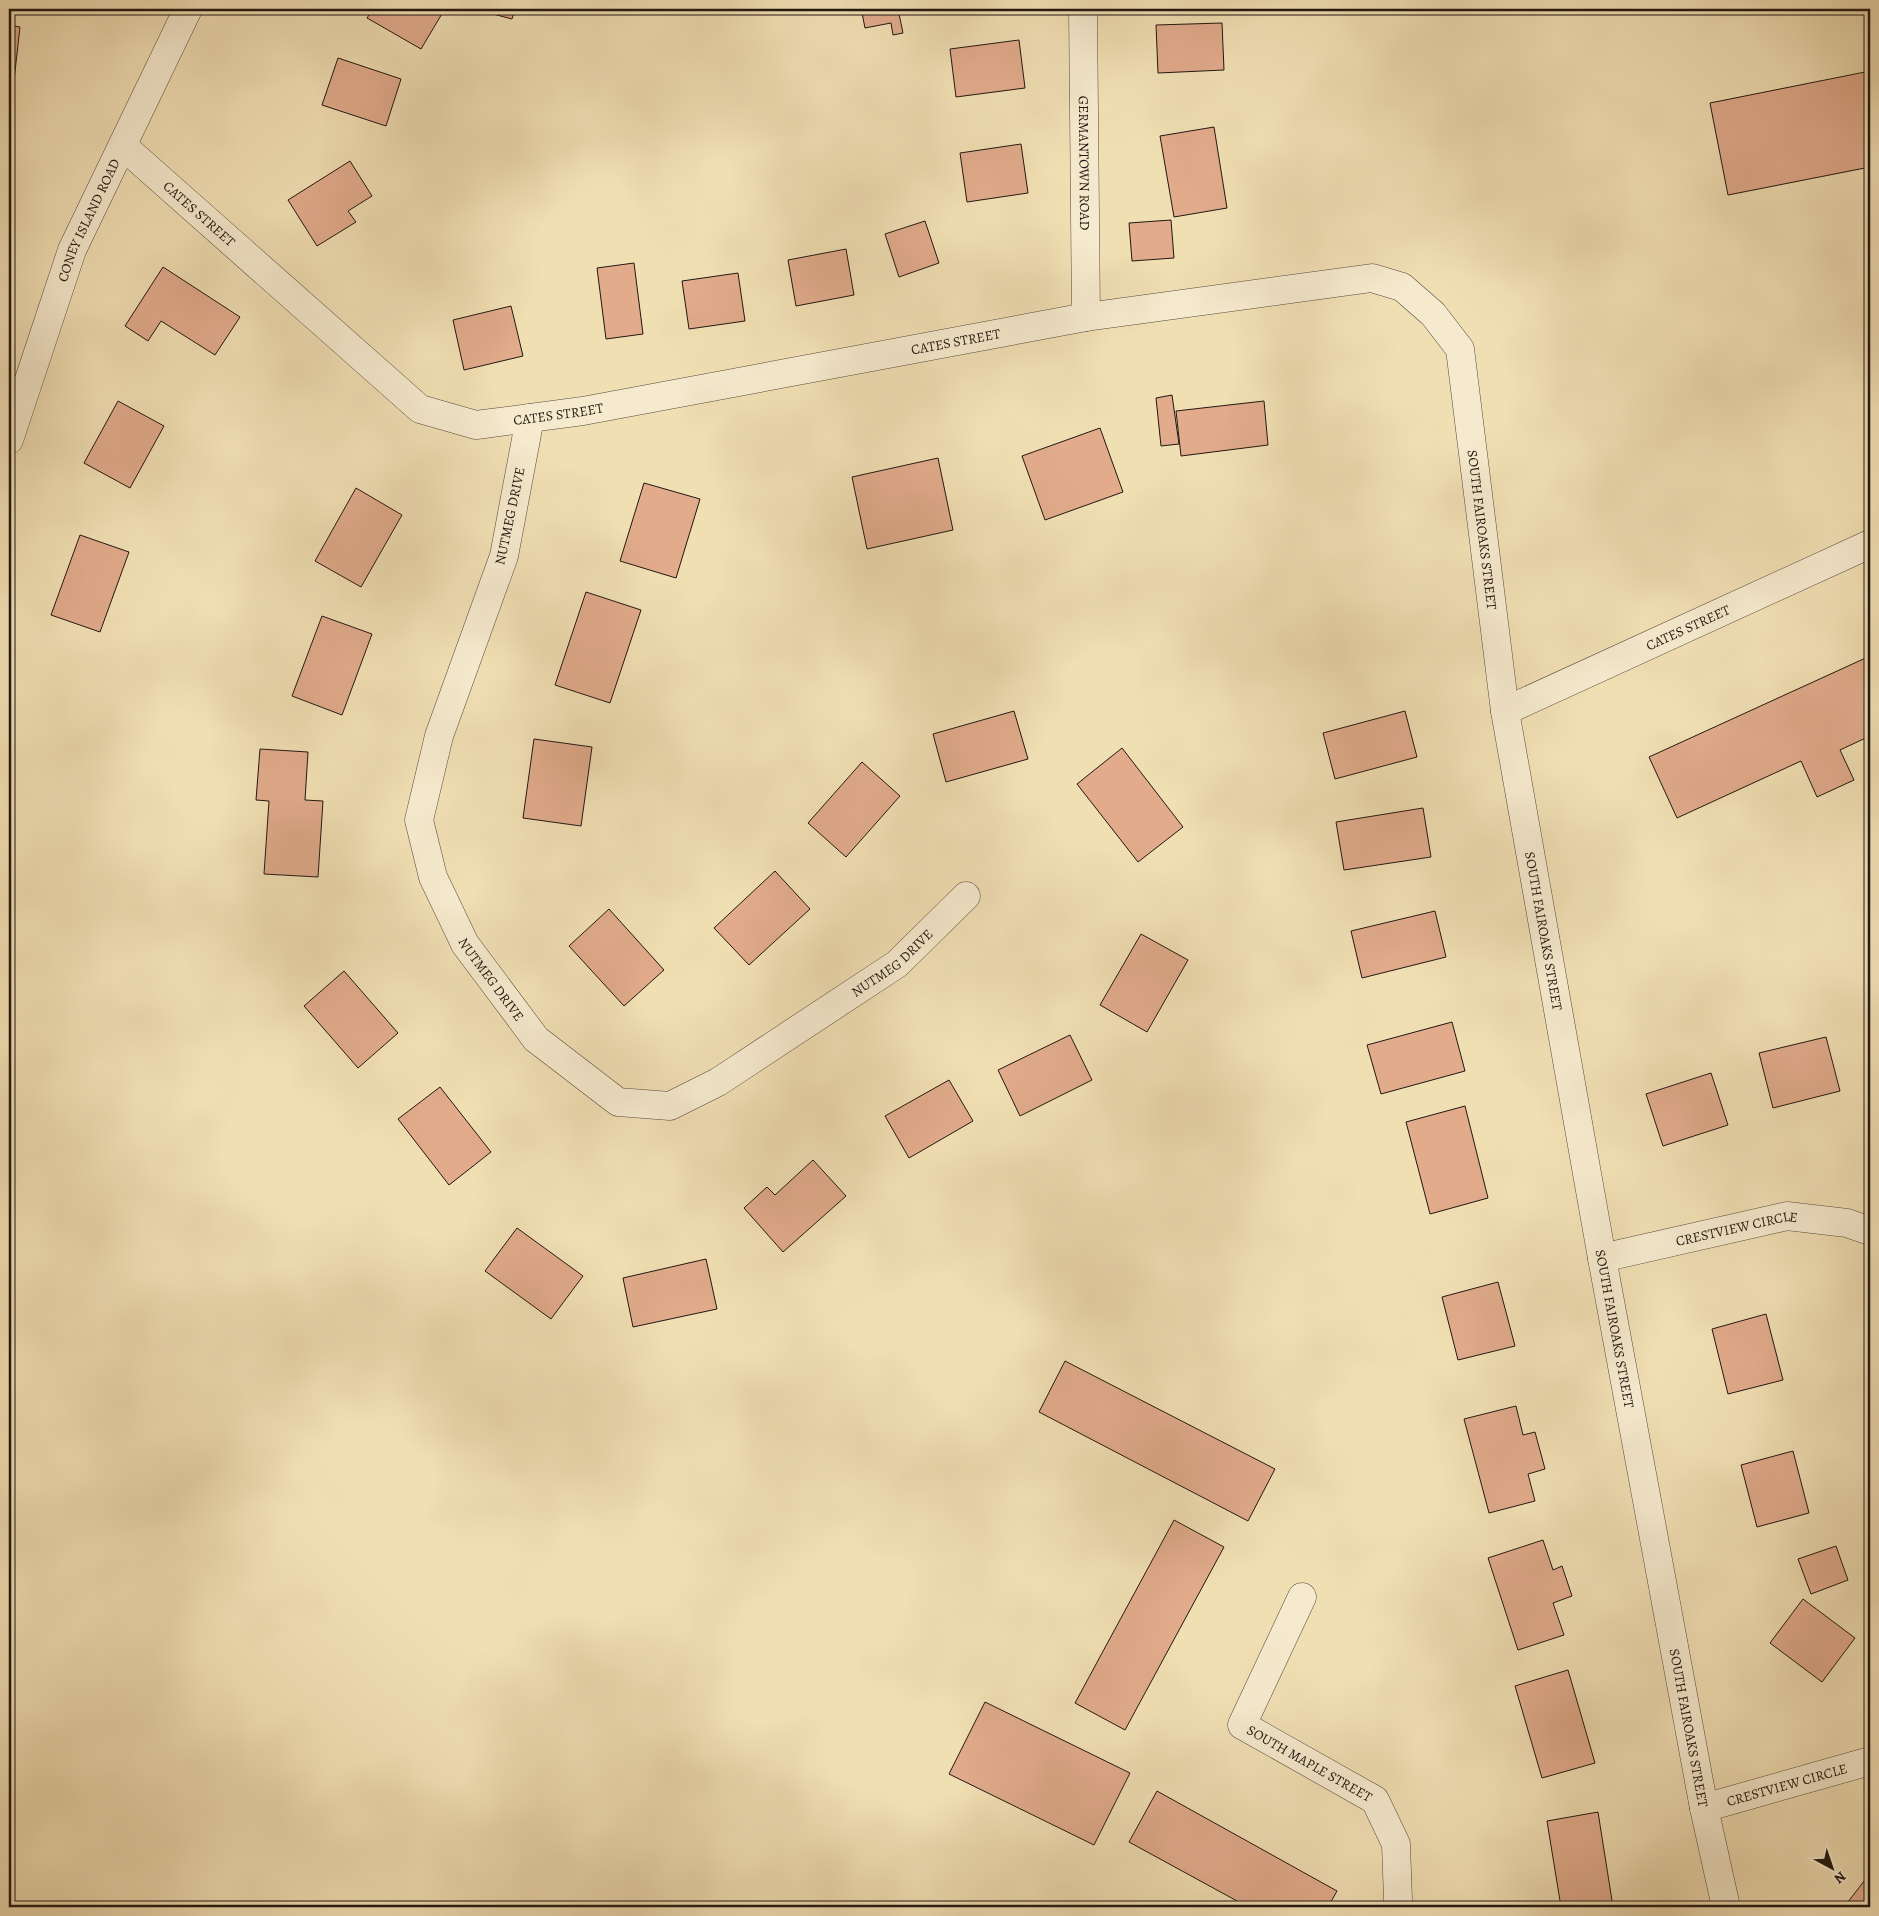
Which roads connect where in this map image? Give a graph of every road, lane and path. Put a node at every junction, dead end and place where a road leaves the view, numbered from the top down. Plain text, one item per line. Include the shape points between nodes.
1 (188, 9) edge
2 (1083, 9) edge
3 (123, 146) junction
4 (1086, 317) junction
5 (530, 418) junction
6 (9, 440) edge
7 (1870, 544) edge
8 (1505, 711) junction
9 (966, 896) dead end
10 (1870, 1231) edge
11 (1602, 1258) junction
12 (1302, 1597) dead end
13 (1870, 1761) edge
14 (1704, 1808) junction
15 (1397, 1907) edge
16 (1726, 1907) edge

1 - 3 street, CONEY ISLAND ROAD
2 - 4 street, GERMANTOWN ROAD
3 - 5 street, CATES STREET via 420,409 476,425
3 - 6 street, CONEY ISLAND ROAD via 72,250
4 - 5 street, CATES STREET via 583,411
4 - 8 street, SOUTH FAIROAKS STREET via 1372,278 1402,287 1432,314 1460,349
5 - 9 street, NUTMEG DRIVE via 504,556 439,736 418,820 433,877 464,944 536,1039 618,1102 670,1106 718,1082 897,964
7 - 8 street, CATES STREET
8 - 11 street, SOUTH FAIROAKS STREET
10 - 11 street, CRESTVIEW CIRCLE via 1847,1223 1787,1216
11 - 14 street, SOUTH FAIROAKS STREET
12 - 15 street, SOUTH MAPLE STREET via 1242,1725 1376,1800 1396,1844
13 - 14 street, CRESTVIEW CIRCLE
14 - 16 street, SOUTH FAIROAKS STREET

